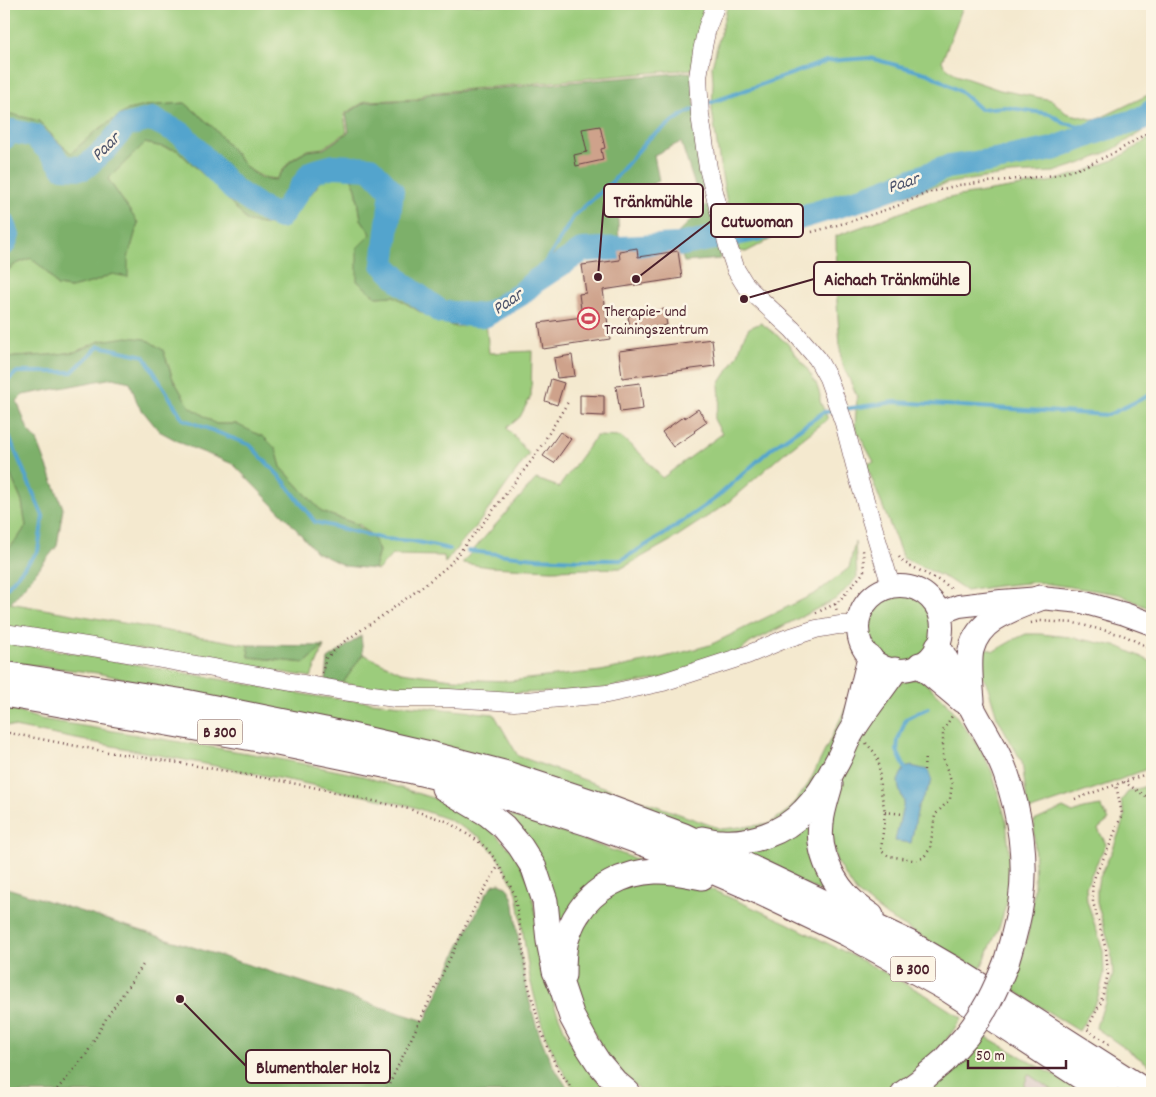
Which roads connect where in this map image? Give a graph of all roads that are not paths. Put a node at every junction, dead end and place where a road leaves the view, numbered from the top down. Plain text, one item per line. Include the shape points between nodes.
1 (716, 4) edge
2 (891, 586) junction
3 (1040, 598) junction
4 (940, 613) junction
5 (857, 624) junction
6 (1152, 624) edge
7 (4, 633) edge
8 (938, 646) junction
9 (870, 658) junction
10 (920, 665) junction
11 (895, 670) junction
12 (4, 674) edge
13 (4, 694) edge
14 (973, 709) junction
15 (851, 733) junction
16 (836, 764) junction
17 (413, 771) junction
18 (684, 836) junction
19 (745, 885) junction
20 (909, 944) junction
21 (562, 987) junction
22 (628, 1093) edge
23 (904, 1093) edge
24 (1106, 1093) edge
25 (1148, 1093) edge

1 - 2 street via 698,77 708,168 728,246 744,283 794,330 817,358 828,378
2 - 4 main road via 921,591 933,601
2 - 5 main road via 865,603
3 - 4 main road via 959,606
3 - 6 main road via 1082,602
3 - 14 highway via 1004,612 977,635 970,651
4 - 8 main road via 942,636
5 - 7 street via 816,629 747,656 663,682 607,694 514,702 395,698 343,692
5 - 9 main road via 858,638
8 - 10 main road
8 - 14 highway
9 - 11 main road
9 - 15 highway
10 - 11 main road
10 - 14 highway
11 - 15 highway
12 - 18 highway, B 300 via 185,702 434,755 589,800
13 - 17 highway, B 300 via 258,739
14 - 23 highway, bridge via 993,744 1012,795 1021,842 1021,899 1006,963 980,1018 944,1061
15 - 16 highway
16 - 18 highway via 803,813 769,834 721,842
16 - 20 highway via 821,822 822,845 828,864 855,904
17 - 19 highway, B 300 via 460,782 591,824
17 - 21 highway via 488,814 520,846 534,868 545,901 549,941
18 - 20 highway, B 300
19 - 21 highway via 670,871 638,873 614,881 593,896 576,915 566,942
19 - 24 highway, B 300 via 848,934 949,990
20 - 25 highway, B 300 via 958,971
21 - 22 highway via 572,1017 587,1045 598,1062

